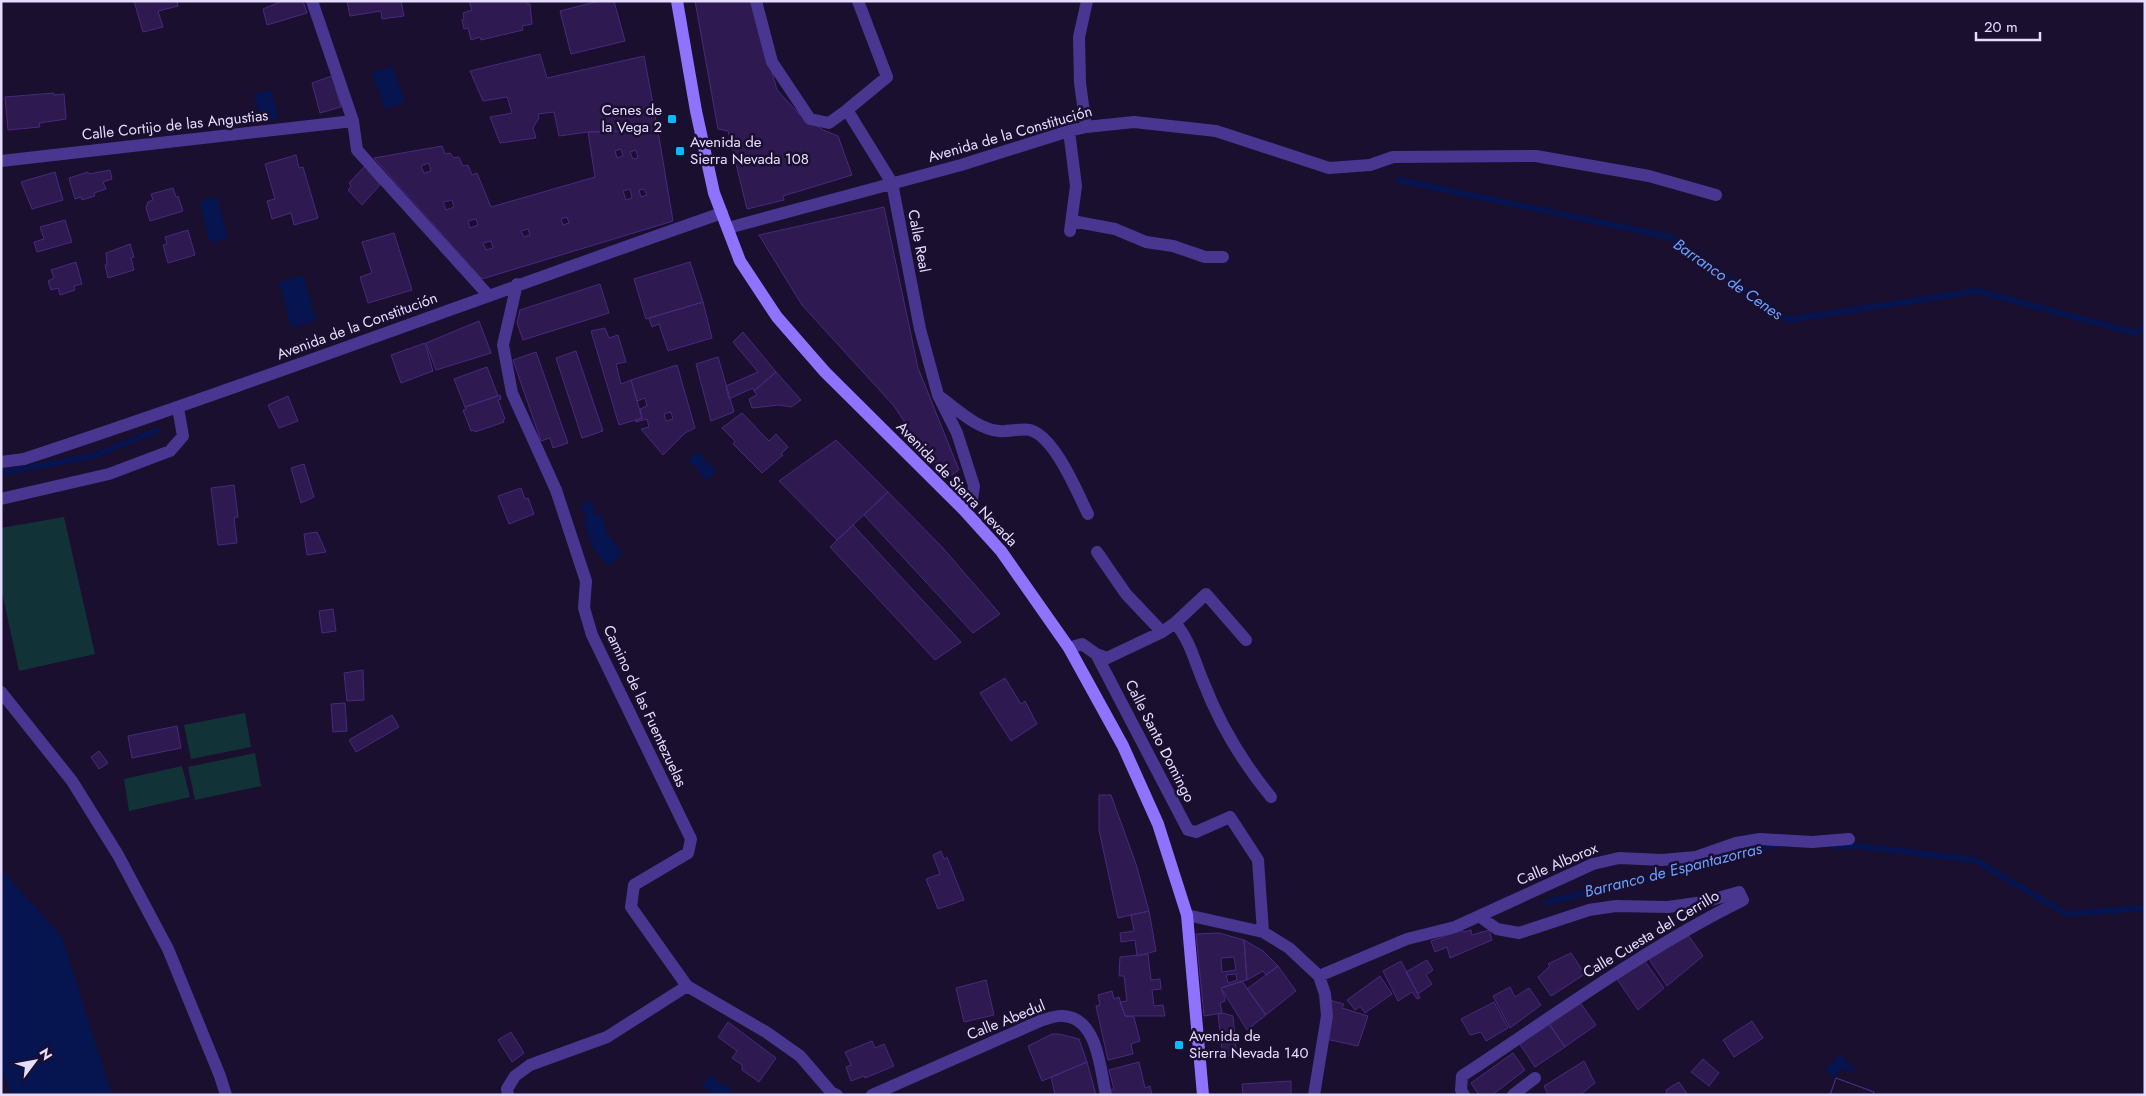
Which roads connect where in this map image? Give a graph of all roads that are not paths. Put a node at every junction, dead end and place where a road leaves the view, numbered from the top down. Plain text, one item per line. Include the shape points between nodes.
1 (312, 1) edge
2 (677, 1) edge
3 (756, 1) edge
4 (858, 1) edge
5 (1088, 1) edge
6 (847, 110) junction
7 (352, 121) junction
8 (1086, 127) junction
9 (1069, 131) junction
10 (1, 161) edge
11 (892, 183) junction
12 (1716, 195) dead end
13 (722, 213) junction
14 (728, 228) junction
15 (1223, 257) dead end
16 (517, 284) junction
17 (489, 296) junction
18 (938, 395) junction
19 (178, 408) junction
20 (1, 462) edge
21 (1, 498) edge
22 (963, 509) junction
23 (1088, 514) dead end
24 (1097, 552) dead end
25 (1175, 623) junction
26 (1162, 632) junction
27 (1246, 640) dead end
28 (1069, 648) junction
29 (1096, 654) junction
30 (1, 692) edge
31 (1272, 797) dead end
32 (1849, 838) dead end
33 (1187, 914) junction
34 (1479, 916) junction
35 (1263, 932) junction
36 (1319, 976) junction
37 (687, 986) junction
38 (1535, 1078) dead end
39 (226, 1095) edge
40 (508, 1095) edge
41 (837, 1095) edge
42 (872, 1095) edge
43 (1106, 1095) edge
44 (1203, 1095) edge
45 (1314, 1095) edge
46 (1464, 1095) edge
47 (1513, 1095) edge

1 - 7 street
2 - 13 street, Avenida de Sierra Nevada via 696,111 714,193
3 - 6 street via 772,62 810,119 829,123
4 - 6 street via 887,77
5 - 8 street via 1079,37 1080,83
6 - 11 street, Calle Real
7 - 10 street, Calle Cortijo de las Angustias
7 - 17 street via 357,150
8 - 9 street, Avenida de la Constitución
8 - 12 street, Avenida de la Constitución via 1134,122 1216,131 1329,168 1370,165 1393,157 1536,156 1649,176
9 - 11 street, Avenida de la Constitución
9 - 15 street via 1076,186 1071,226 1115,229 1146,242 1173,246 1205,257
11 - 14 street, Avenida de la Constitución
11 - 18 street, Calle Real via 920,329
13 - 14 street, Avenida de Sierra Nevada
13 - 16 street, Avenida de la Constitución
14 - 22 street, Avenida de Sierra Nevada via 740,262 777,317 825,372
16 - 17 street, Avenida de la Constitución
16 - 37 street, Camino de las Fuentezuelas via 503,345 512,393 556,490 586,581 584,608 592,635 691,839 688,853 634,885 631,907
17 - 19 street, Avenida de la Constitución
18 - 22 street, Calle Real via 957,433 974,486 972,500
18 - 23 street via 974,422 998,431 1030,430 1044,439 1070,475
19 - 20 street, Avenida de la Constitución via 24,459
19 - 21 street via 183,436 170,451 109,474
22 - 28 street, Avenida de Sierra Nevada via 1001,550
24 - 26 street via 1126,594
25 - 26 street
25 - 27 street via 1206,594
25 - 31 street via 1186,635 1202,682 1226,730 1259,783
26 - 29 street via 1107,658
28 - 29 street via 1082,644
28 - 33 street, Avenida de Sierra Nevada via 1123,746 1158,824
29 - 35 street, Calle Santo Domingo via 1188,830 1196,832 1230,817 1258,860
30 - 39 street via 72,781 118,855 168,949
32 - 34 street, Calle Alborox via 1812,842 1760,839 1736,843 1696,857 1662,860 1619,858 1593,864
33 - 35 street
33 - 44 street, Avenida de Sierra Nevada
34 - 36 street, Calle Alborox via 1441,931 1407,939
34 - 46 street, Calle Cuesta del Cerrillo via 1497,929 1519,933 1589,910 1616,906 1668,907 1704,902 1739,892 1743,900 1607,978 1462,1076
35 - 36 street via 1289,948
36 - 45 street via 1327,1016
37 - 40 street via 607,1037 530,1065 515,1076 507,1089
37 - 41 street via 800,1056
38 - 47 street
42 - 43 street, Calle Abedul via 1040,1021 1063,1016 1081,1022 1094,1040

